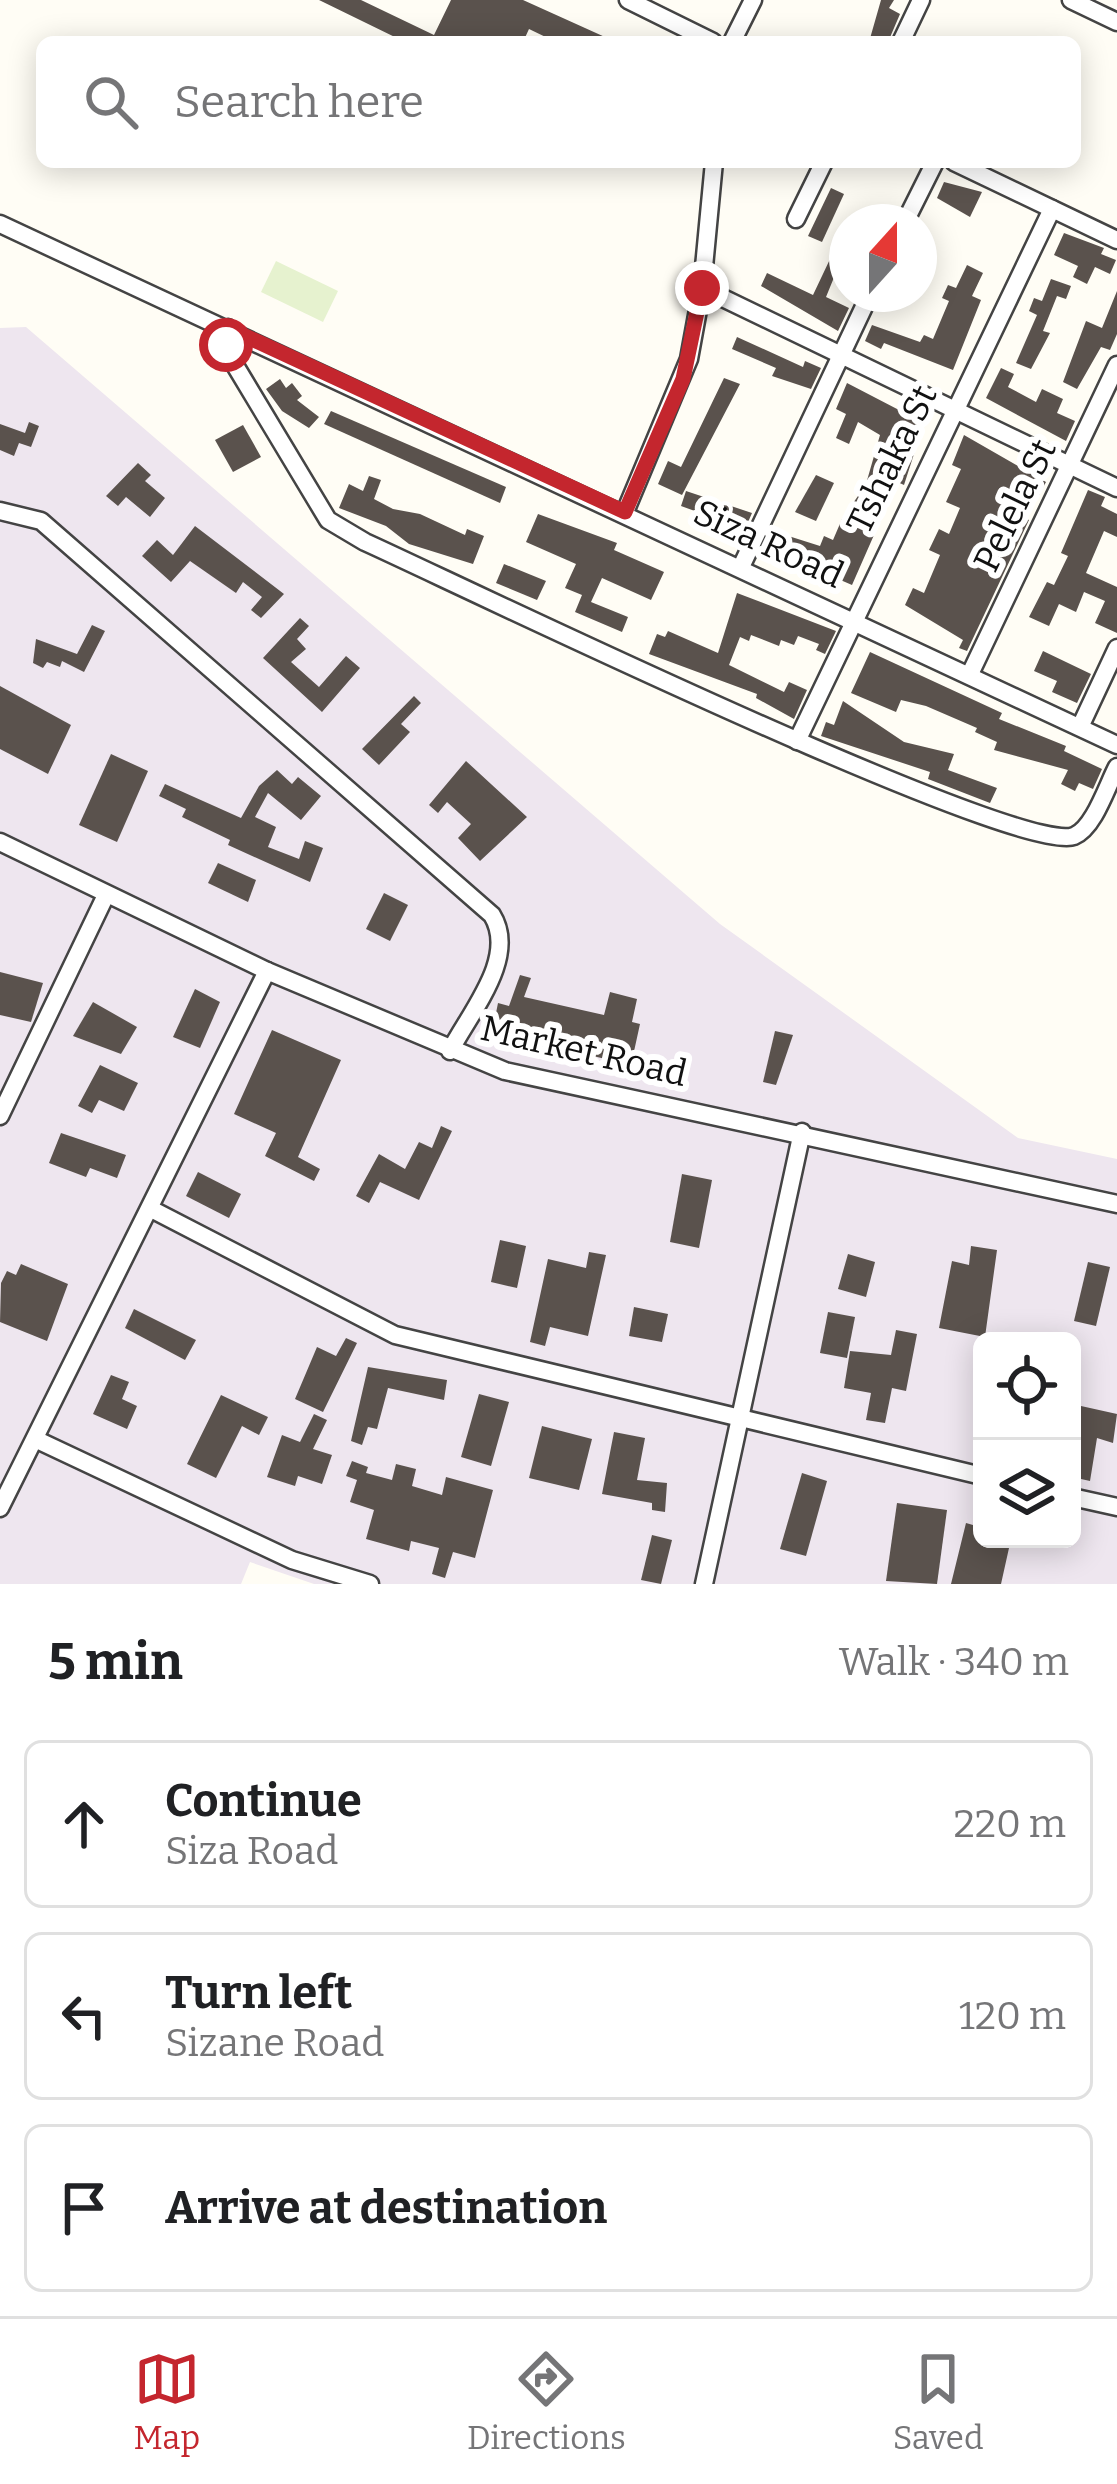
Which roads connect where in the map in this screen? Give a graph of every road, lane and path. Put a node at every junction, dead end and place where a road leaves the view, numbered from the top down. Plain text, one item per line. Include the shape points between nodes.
1 (628, 0) edge
2 (753, 0) edge
3 (921, 0) edge
4 (1071, 0) edge
5 (1117, 22) edge
6 (700, 36) edge
7 (735, 36) edge
8 (904, 36) edge
9 (713, 168) edge
10 (821, 168) edge
11 (932, 168) edge
12 (967, 168) edge
13 (914, 204) edge
14 (1052, 209) junction
15 (796, 219) dead end
16 (0, 224) edge
17 (1117, 240) edge
18 (702, 288) junction
19 (861, 312) edge
20 (228, 328) junction
21 (839, 358) junction
22 (1117, 365) edge
23 (951, 411) junction
24 (1071, 466) junction
25 (1117, 488) edge
26 (0, 511) edge
27 (625, 512) junction
28 (741, 567) junction
29 (851, 618) junction
30 (1117, 648) edge
31 (970, 674) junction
32 (1080, 727) junction
33 (797, 741) junction
34 (1117, 745) edge
35 (1117, 767) edge
36 (0, 842) edge
37 (106, 895) junction
38 (267, 971) junction
39 (449, 1051) junction
40 (0, 1116) edge
41 (802, 1132) junction
42 (1117, 1204) edge
43 (153, 1210) junction
44 (739, 1419) junction
45 (34, 1439) junction
46 (973, 1474) edge
47 (1081, 1499) edge
48 (1117, 1507) edge
49 (0, 1508) edge
50 (370, 1584) edge
51 (704, 1584) edge

1 - 6 street
2 - 7 street
3 - 8 street
4 - 5 street
9 - 18 street
10 - 15 street
11 - 13 street
12 - 14 street
14 - 17 street
14 - 23 street, Tshaka St
16 - 20 street, Siza Road
18 - 21 street
18 - 27 street via 683,379
19 - 21 street
20 - 27 street, Siza Road
20 - 33 street via 226,352 328,520
21 - 23 street
21 - 28 street
22 - 24 street, Pelela St
23 - 24 street
23 - 29 street, Tshaka St
24 - 25 street
24 - 31 street, Pelela St
26 - 39 street via 41,521 492,915 503,934 500,956
27 - 28 street, Siza Road
28 - 29 street, Siza Road
29 - 31 street, Siza Road
29 - 33 street, Tshaka St
30 - 32 street
31 - 32 street, Siza Road
32 - 34 street, Siza Road
33 - 35 street via 1048,837 1081,832
36 - 37 street, Market Road
37 - 38 street, Market Road
37 - 40 street
38 - 39 street, Market Road
38 - 43 street
39 - 41 street, Market Road via 537,1078
41 - 42 street, Market Road
41 - 44 street
43 - 44 street via 394,1335
43 - 45 street
44 - 46 street
44 - 51 street
45 - 49 street
45 - 50 street via 292,1560
47 - 48 street

